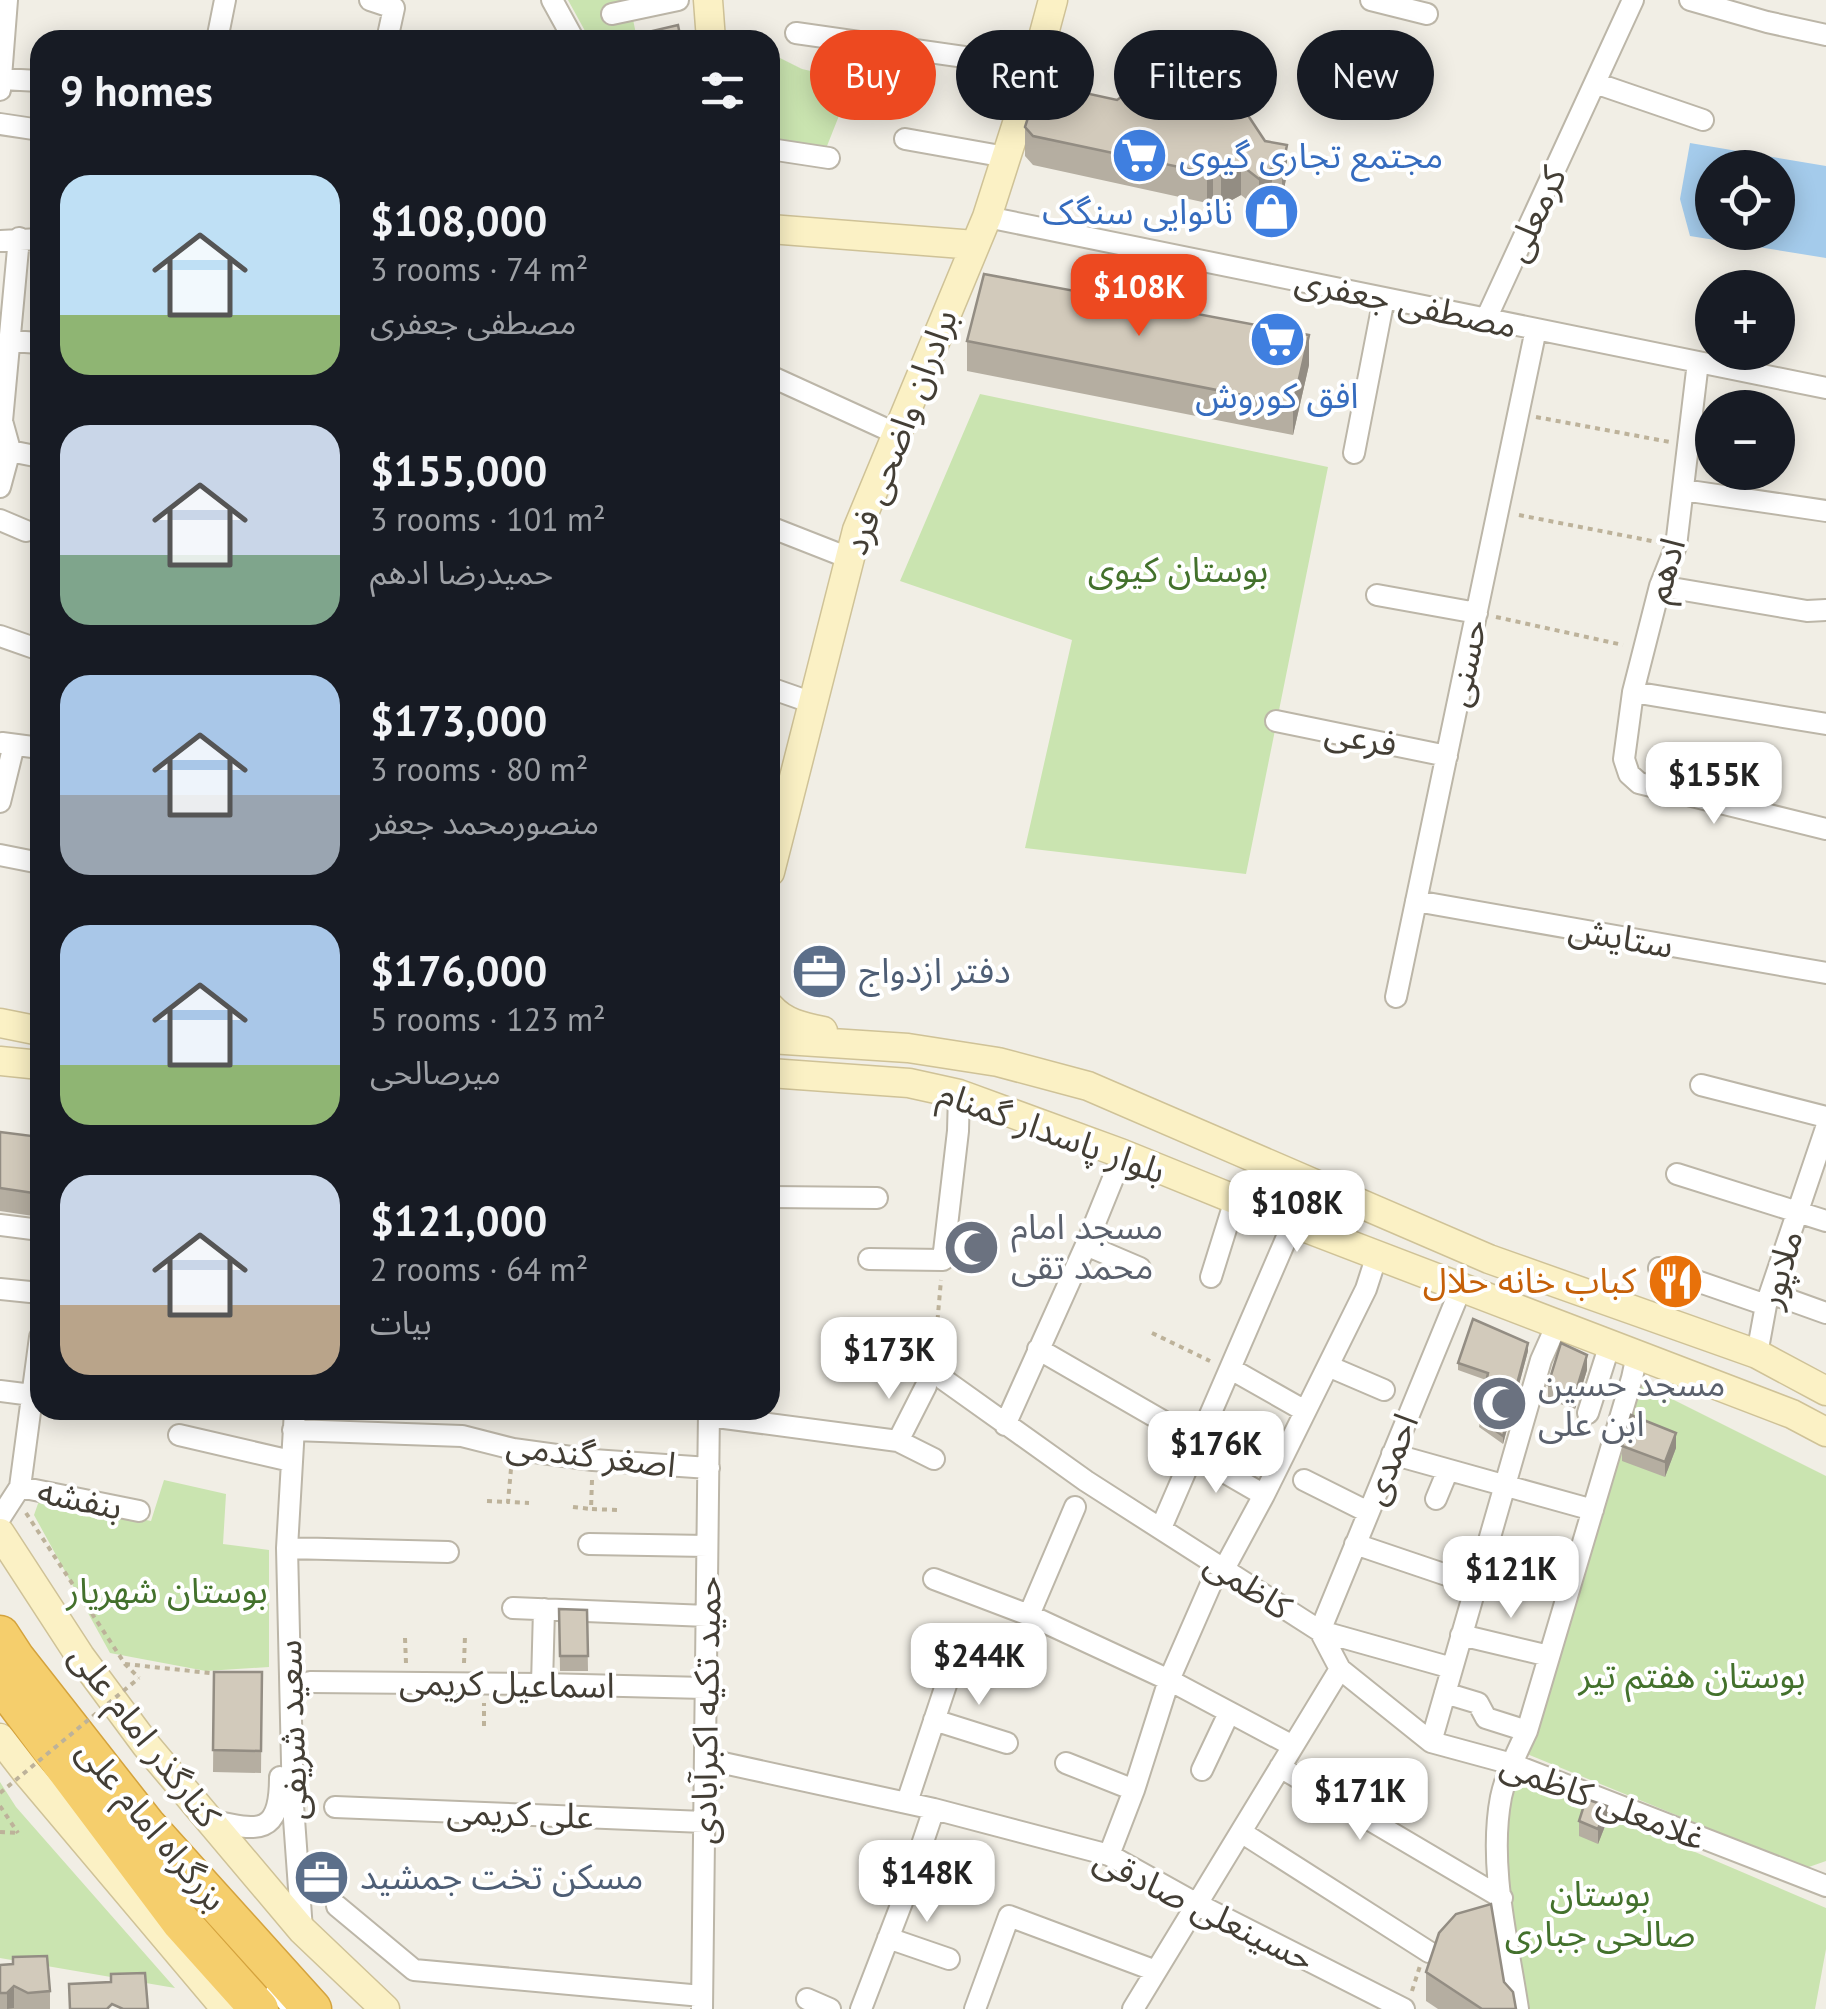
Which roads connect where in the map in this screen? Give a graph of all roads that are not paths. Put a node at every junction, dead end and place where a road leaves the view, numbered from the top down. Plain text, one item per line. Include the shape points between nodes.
1 (7, 0) edge
2 (225, 0) edge
3 (370, 0) edge
4 (552, 0) edge
5 (678, 0) edge
6 (708, 0) edge
7 (1053, 0) edge
8 (1371, 0) edge
9 (1633, 0) edge
10 (1690, 0) edge
11 (1772, 0) edge
12 (612, 14) dead end
13 (1428, 14) dead end
14 (1767, 22) junction
15 (219, 30) edge
16 (389, 30) edge
17 (568, 30) edge
18 (710, 30) edge
19 (1045, 30) edge
20 (796, 33) dead end
21 (1826, 35) edge
22 (956, 55) edge
23 (1, 79) edge
24 (30, 81) edge
25 (1595, 82) junction
26 (0, 90) edge
27 (1018, 120) edge
28 (1703, 120) dead end
29 (0, 124) edge
30 (30, 128) edge
31 (905, 139) dead end
32 (780, 151) edge
33 (1006, 157) junction
34 (828, 158) dead end
35 (986, 217) junction
36 (780, 230) edge
37 (20, 240) edge
38 (975, 244) junction
39 (1384, 298) junction
40 (1486, 319) junction
41 (1536, 329) junction
42 (10, 341) junction
43 (30, 342) edge
44 (1695, 361) edge
45 (1697, 370) edge
46 (1737, 370) edge
47 (3, 379) edge
48 (780, 381) edge
49 (1826, 388) edge
50 (896, 434) junction
51 (5, 450) edge
52 (1354, 453) dead end
53 (30, 455) edge
54 (0, 486) edge
55 (1684, 490) junction
56 (1826, 511) edge
57 (0, 520) edge
58 (26, 530) dead end
59 (780, 531) edge
60 (850, 558) junction
61 (1660, 586) junction
62 (1377, 595) dead end
63 (1826, 610) edge
64 (1476, 613) junction
65 (0, 636) edge
66 (30, 646) edge
67 (780, 691) edge
68 (1633, 692) junction
69 (813, 702) junction
70 (1276, 721) dead end
71 (1826, 724) edge
72 (7, 744) edge
73 (1447, 756) junction
74 (0, 802) edge
75 (1826, 828) edge
76 (780, 832) edge
77 (0, 855) edge
78 (30, 861) edge
79 (1416, 902) junction
80 (1826, 973) edge
81 (1396, 997) dead end
82 (780, 1016) edge
83 (0, 1023) edge
84 (30, 1029) edge
85 (780, 1040) edge
86 (908, 1048) junction
87 (0, 1061) edge
88 (30, 1064) edge
89 (780, 1073) edge
90 (1701, 1085) dead end
91 (959, 1094) junction
92 (1826, 1117) edge
93 (1826, 1128) edge
94 (1123, 1154) junction
95 (1677, 1174) dead end
96 (780, 1197) edge
97 (877, 1198) dead end
98 (1234, 1200) junction
99 (1798, 1212) junction
100 (1826, 1221) edge
101 (1293, 1223) junction
102 (0, 1224) edge
103 (30, 1228) edge
104 (1086, 1245) junction
105 (1377, 1255) junction
106 (870, 1259) dead end
107 (1140, 1268) dead end
108 (1660, 1268) dead end
109 (1211, 1277) dead end
110 (1461, 1288) junction
111 (0, 1289) edge
112 (30, 1292) edge
113 (1768, 1299) junction
114 (1826, 1313) edge
115 (1557, 1324) junction
116 (1623, 1349) junction
117 (1038, 1350) junction
118 (1757, 1354) junction
119 (1328, 1366) junction
120 (1230, 1370) junction
121 (30, 1383) edge
122 (1384, 1390) dead end
123 (1826, 1390) edge
124 (0, 1392) edge
125 (1305, 1411) junction
126 (1588, 1413) dead end
127 (30, 1417) edge
128 (294, 1420) edge
129 (709, 1420) edge
130 (756, 1420) edge
131 (1005, 1425) junction
132 (1826, 1432) edge
133 (179, 1435) dead end
134 (898, 1441) junction
135 (1196, 1448) junction
136 (1392, 1454) junction
137 (934, 1459) dead end
138 (291, 1461) junction
139 (708, 1468) junction
140 (1448, 1470) junction
141 (1304, 1480) dead end
142 (20, 1486) junction
143 (1504, 1487) junction
144 (1264, 1495) junction
145 (1436, 1499) dead end
146 (1075, 1507) dead end
147 (1593, 1510) junction
148 (139, 1511) dead end
149 (1368, 1512) junction
150 (0, 1518) edge
151 (1162, 1528) junction
152 (0, 1533) edge
153 (589, 1544) dead end
154 (1355, 1544) junction
155 (708, 1546) junction
156 (287, 1548) junction
157 (1486, 1548) junction
158 (448, 1552) dead end
159 (1574, 1573) junction
160 (1217, 1576) junction
161 (934, 1580) dead end
162 (1476, 1584) junction
163 (514, 1608) dead end
164 (544, 1609) junction
165 (1029, 1615) junction
166 (707, 1616) junction
167 (1320, 1632) junction
168 (0, 1635) edge
169 (1462, 1635) junction
170 (1549, 1656) junction
171 (1452, 1668) junction
172 (1340, 1669) junction
173 (0, 1670) edge
174 (949, 1676) dead end
175 (1169, 1680) junction
176 (0, 1681) edge
177 (300, 1682) junction
178 (542, 1684) junction
179 (705, 1688) junction
180 (1445, 1692) junction
181 (1229, 1713) junction
182 (934, 1720) junction
183 (1527, 1731) junction
184 (0, 1738) edge
185 (1430, 1742) junction
186 (1007, 1743) dead end
187 (1293, 1746) junction
188 (705, 1759) junction
189 (1066, 1763) dead end
190 (1512, 1764) junction
191 (1280, 1767) junction
192 (1202, 1770) dead end
193 (1134, 1790) junction
194 (907, 1802) junction
195 (335, 1807) dead end
196 (934, 1809) junction
197 (112, 1810) dead end
198 (209, 1820) junction
199 (704, 1822) junction
200 (1241, 1832) junction
201 (920, 1851) junction
202 (1109, 1855) junction
203 (962, 1866) dead end
204 (1826, 1886) edge
205 (1502, 1898) junction
206 (1197, 1904) junction
207 (338, 1906) dead end
208 (302, 1930) junction
209 (888, 1938) junction
210 (1430, 1952) edge
211 (949, 1959) dead end
212 (1156, 1972) junction
213 (260, 1995) edge
214 (807, 1999) dead end
215 (702, 2002) edge
216 (226, 2009) edge
217 (286, 2009) edge
218 (312, 2009) edge
219 (385, 2009) edge
220 (830, 2009) edge
221 (861, 2009) edge
222 (975, 2009) edge
223 (1133, 2009) edge
224 (1404, 2009) edge
225 (1518, 2009) edge

1 - 23 street
2 - 15 street
3 - 16 street via 394,8
4 - 17 street
5 - 12 street
6 - 18 main road
7 - 19 main road, برادران واضحی فرد
8 - 13 street
9 - 25 street, کرمعلی
10 - 14 street
11 - 14 street
14 - 21 street
20 - 22 street
23 - 24 street
23 - 26 street
25 - 28 street
25 - 40 street, کرمعلی
27 - 33 main road, برادران واضحی فرد
29 - 30 street
31 - 33 street
32 - 34 street
33 - 35 main road, برادران واضحی فرد
35 - 38 main road, برادران واضحی فرد
35 - 39 street, مصطفی جعفری
36 - 38 main road
37 - 42 street
38 - 50 main road, برادران واضحی فرد
39 - 40 street, مصطفی جعفری
39 - 52 street
40 - 41 street, مصطفی جعفری
41 - 44 street, مصطفی جعفری
41 - 64 street, حسنی
42 - 43 street
42 - 47 street
45 - 55 street, ادهم
46 - 49 street, مصطفی جعفری
47 - 51 street
48 - 50 street
50 - 60 main road, برادران واضحی فرد
51 - 53 street
51 - 54 street
55 - 56 street
55 - 61 street, ادهم via 1676,546
57 - 58 street
59 - 60 street
60 - 69 main road, برادران واضحی فرد
61 - 63 street
61 - 68 street, ادهم
62 - 64 street
64 - 73 street, حسنی
65 - 66 street
67 - 69 street
68 - 71 street
68 - 75 street, ادهم via 1624,759 1639,783
69 - 76 main road, برادران واضحی فرد
70 - 73 street, فرعی
72 - 74 street
73 - 79 street, حسنی
77 - 78 street
79 - 80 street, ستایش
79 - 81 street, حسنی
82 - 86 main road via 797,1026
83 - 84 main road
85 - 86 main road, بلوار پاسدار گمنام
86 - 118 main road, بلوار پاسدار گمنام via 1088,1086 1490,1258
87 - 88 main road
89 - 91 main road, بلوار پاسدار گمنام via 909,1083
90 - 92 street
91 - 94 main road, بلوار پاسدار گمنام
91 - 106 street via 943,1260
93 - 99 street, ملاپور
94 - 98 main road, بلوار پاسدار گمنام
94 - 104 street
95 - 99 street
96 - 97 street
98 - 101 main road, بلوار پاسدار گمنام
98 - 109 street
99 - 100 street
99 - 113 street, ملاپور
101 - 105 main road, بلوار پاسدار گمنام
101 - 120 street
102 - 103 street
104 - 107 street
104 - 117 street
105 - 110 main road, بلوار پاسدار گمنام
105 - 119 street
108 - 113 street
110 - 115 main road, بلوار پاسدار گمنام
110 - 136 street, احمدی
111 - 112 street
113 - 114 street
113 - 118 street, ملاپور
115 - 116 main road, بلوار پاسدار گمنام
115 - 143 street
116 - 126 street
116 - 132 main road, بلوار پاسدار گمنام
116 - 147 street via 1632,1378
117 - 131 street
117 - 135 street
118 - 123 main road, بلوار پاسدار گمنام
119 - 122 street
119 - 125 street
120 - 125 street
120 - 135 street
121 - 124 street
125 - 144 street
127 - 142 street
128 - 138 street, سعید شریفی
128 - 139 street, اصغر گندمی via 462,1436 593,1460
129 - 139 street, حمید تکیه اکبرآبادی
130 - 134 street
131 - 134 street, کاظمی via 934,1383
131 - 151 street, کاظمی
133 - 138 street
134 - 137 street
135 - 144 street
135 - 151 street
136 - 140 street
136 - 149 street, احمدی
138 - 156 street, سعید شریفی
139 - 155 street, حمید تکیه اکبرآبادی
140 - 143 street
140 - 145 street
141 - 149 street
142 - 148 street, بنفشه
142 - 150 street
143 - 147 street
143 - 157 street
144 - 160 street
146 - 165 street
147 - 159 street
149 - 154 street, احمدی
151 - 160 street, کاظمی
152 - 198 main road, کنارگذر امام علی via 80,1656
153 - 155 street
154 - 162 street
154 - 167 street, احمدی
155 - 166 street, حمید تکیه اکبرآبادی
156 - 158 street
156 - 177 street, سعید شریفی
157 - 159 street
157 - 162 street
159 - 170 street
160 - 167 street, کاظمی
160 - 175 street
161 - 165 street
162 - 169 street
163 - 164 street
164 - 166 street
164 - 178 street
165 - 175 street
166 - 179 street, حمید تکیه اکبرآبادی
167 - 171 street
167 - 172 street, کاظمی
168 - 218 highway, بزرگراه امام علی via 146,1825
169 - 170 street
169 - 171 street
170 - 183 street
171 - 180 street
172 - 185 street, غلامعلی کاظمی
172 - 187 street
173 - 197 lane
174 - 182 street
175 - 181 street
175 - 193 street
176 - 213 highway via 181,1922
177 - 178 street, اسماعیل کریمی
177 - 198 street via 281,1706 280,1802 273,1819 244,1828
177 - 208 street, سعید شریفی via 294,1806
178 - 179 street, اسماعیل کریمی
179 - 188 street, حمید تکیه اکبرآبادی
180 - 183 street via 1478,1703 1486,1718
180 - 185 street
181 - 187 street
181 - 192 street
182 - 186 street
182 - 194 street
183 - 190 street
184 - 216 main road
185 - 190 street, غلامعلی کاظمی
187 - 191 street
188 - 194 street, حسینعلی صادقی
188 - 199 street, حمید تکیه اکبرآبادی
189 - 193 street
190 - 204 street, غلامعلی کاظمی
190 - 205 street via 1495,1845
191 - 200 street
191 - 205 street
193 - 202 street
194 - 196 street, حسینعلی صادقی
195 - 199 street, علی کریمی
196 - 201 street
196 - 202 street, حسینعلی صادقی
198 - 208 main road, کنارگذر امام علی
199 - 215 street, حمید تکیه اکبرآبادی
200 - 206 street
200 - 210 street
201 - 203 street
201 - 209 street
202 - 206 street, حسینعلی صادقی
205 - 225 street
206 - 212 street
206 - 224 street, حسینعلی صادقی
207 - 215 street via 414,1970
208 - 219 main road, کنارگذر امام علی
209 - 211 street
209 - 221 street
212 - 222 street via 1009,1916
212 - 223 street
213 - 217 lane
214 - 220 street

